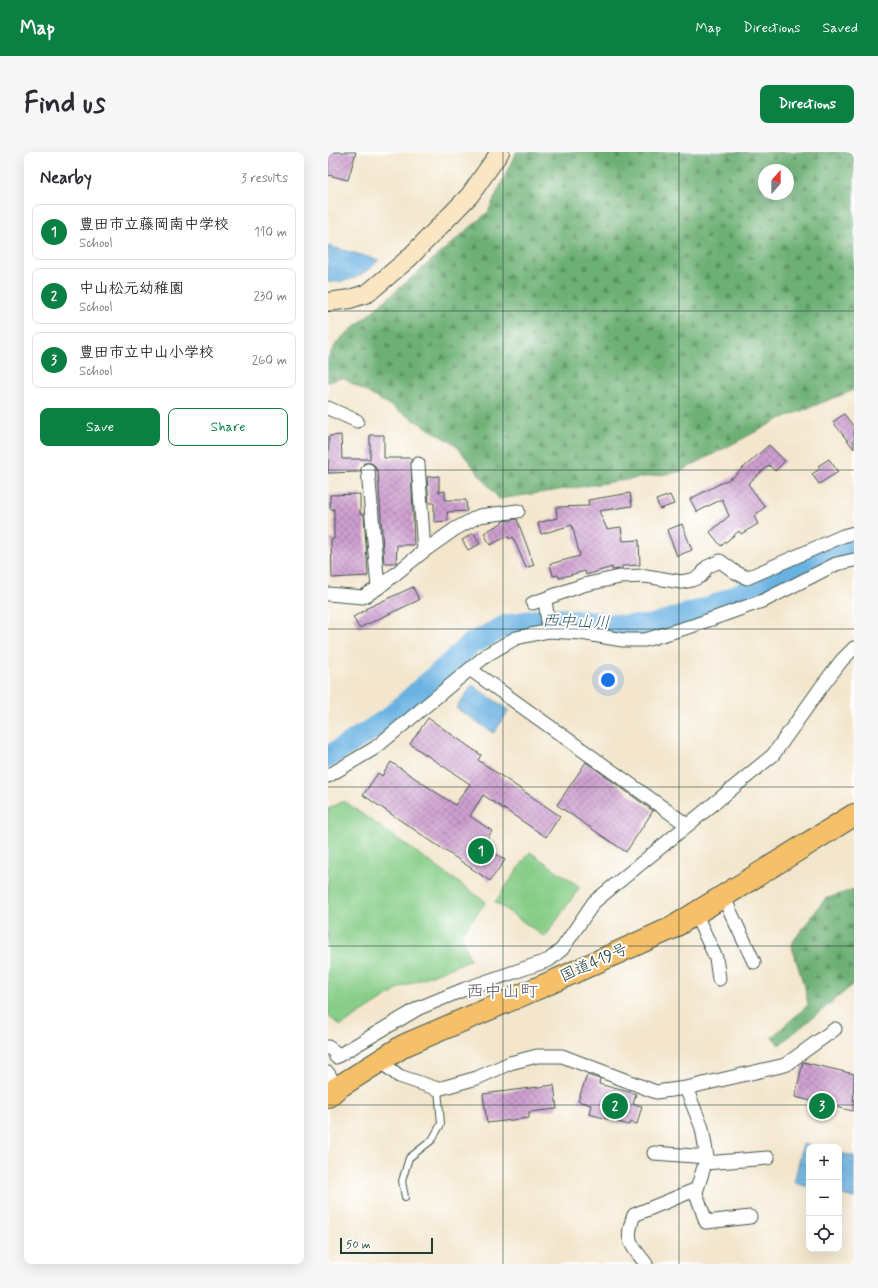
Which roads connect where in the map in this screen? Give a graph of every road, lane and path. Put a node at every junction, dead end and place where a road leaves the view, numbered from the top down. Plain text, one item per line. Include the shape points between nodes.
1 (500, 152) edge
2 (328, 302) edge
3 (328, 408) edge
4 (357, 422) dead end
5 (418, 464) dead end
6 (368, 470) dead end
7 (518, 511) dead end
8 (854, 533) edge
9 (424, 551) junction
10 (854, 560) edge
11 (378, 588) junction
12 (328, 594) edge
13 (548, 628) junction
14 (854, 648) edge
15 (471, 670) junction
16 (328, 776) edge
17 (854, 815) edge
18 (687, 825) junction
19 (723, 896) junction
20 (695, 913) junction
21 (754, 962) dead end
22 (719, 979) dead end
23 (835, 1029) dead end
24 (328, 1047) edge
25 (380, 1061) junction
26 (331, 1086) edge
27 (686, 1088) junction
28 (438, 1089) junction
29 (654, 1153) dead end
30 (768, 1158) dead end
31 (706, 1160) junction
32 (695, 1190) junction
33 (405, 1197) dead end
34 (750, 1217) dead end
35 (646, 1264) edge

1 - 2 street via 470,195 408,259 368,293 350,300
3 - 4 street
5 - 9 street
6 - 11 street
7 - 9 street via 479,516
8 - 13 street via 747,578 720,561 707,567 700,576 681,582 646,576 620,577 583,585 542,602
9 - 11 street
10 - 13 street via 836,564 765,600 645,640 623,640
11 - 12 street via 362,597
13 - 15 street via 516,638 488,654
14 - 18 street via 822,686 772,755
15 - 16 street via 375,748
15 - 18 street
17 - 19 highway, 国道419号
18 - 24 street via 594,902 562,949 549,960 419,1008 337,1056
19 - 20 highway, 国道419号
19 - 21 street
20 - 22 street via 716,958
20 - 25 highway, 国道419号 via 672,928 405,1045
23 - 27 street via 785,1065
25 - 26 highway, 国道419号
25 - 28 street via 399,1076
27 - 28 street via 656,1092 562,1056 537,1056 510,1062 477,1078
27 - 31 street via 702,1128
28 - 33 lane via 441,1124 432,1140 409,1158 402,1181
29 - 31 street
30 - 31 street
31 - 32 street
32 - 34 street via 706,1222
32 - 35 street via 634,1215 629,1228 629,1241

